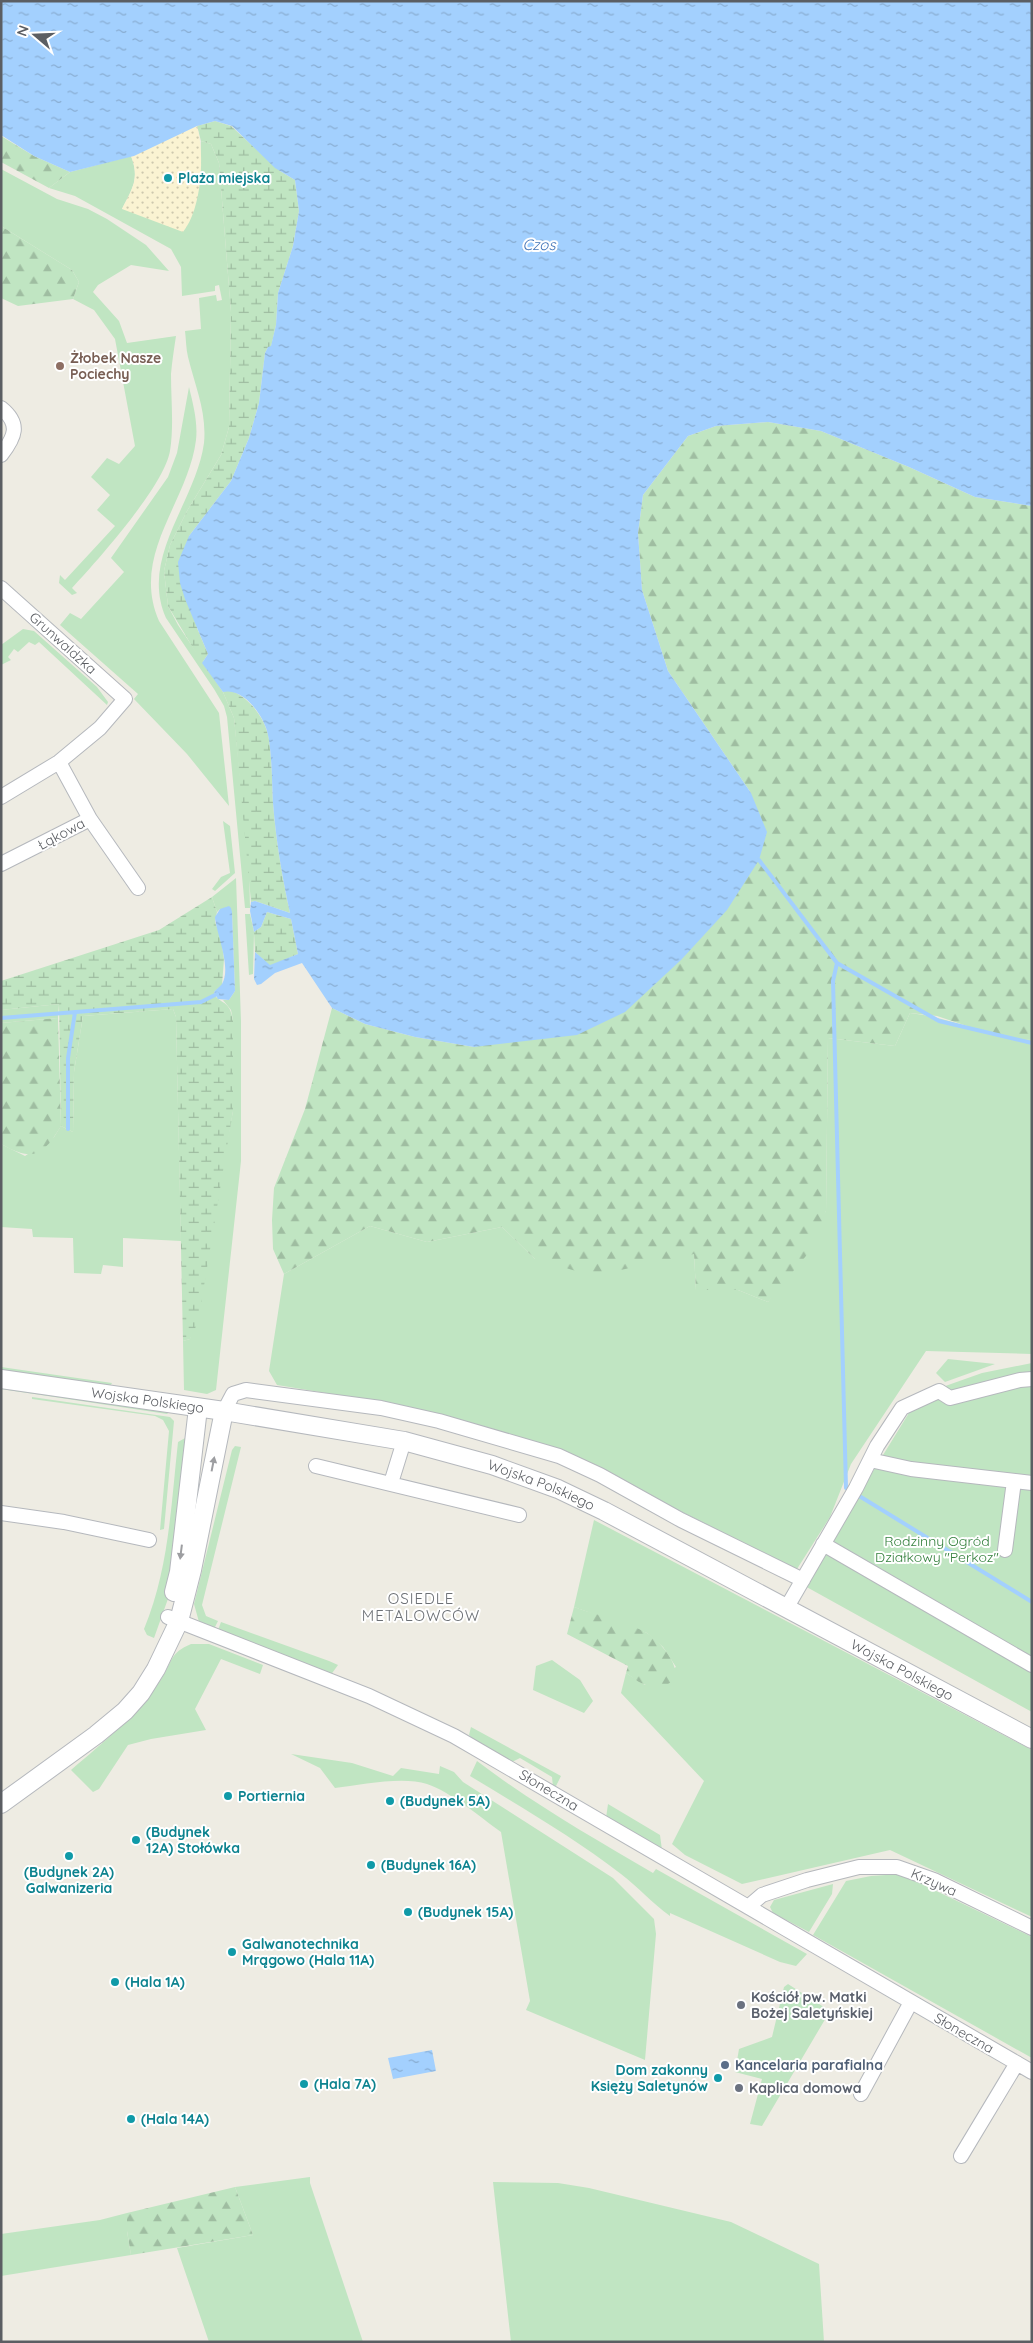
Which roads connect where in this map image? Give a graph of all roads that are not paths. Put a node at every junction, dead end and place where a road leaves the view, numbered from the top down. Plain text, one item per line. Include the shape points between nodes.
1 (1, 408) edge
2 (1, 455) edge
3 (1, 588) edge
4 (58, 762) junction
5 (1, 797) edge
6 (90, 819) junction
7 (1, 864) edge
8 (138, 888) dead end
9 (1, 1379) edge
10 (1032, 1379) edge
11 (198, 1408) junction
12 (224, 1411) junction
13 (404, 1441) junction
14 (870, 1460) junction
15 (316, 1466) dead end
16 (1014, 1480) junction
17 (391, 1483) junction
18 (1032, 1483) edge
19 (1, 1513) edge
20 (519, 1515) dead end
21 (149, 1540) dead end
22 (823, 1544) junction
23 (1004, 1550) dead end
24 (803, 1580) junction
25 (787, 1607) junction
26 (173, 1619) junction
27 (1032, 1665) edge
28 (1032, 1739) edge
29 (1, 1804) edge
30 (748, 1907) junction
31 (1032, 1928) edge
32 (911, 2002) junction
33 (1017, 2063) junction
34 (1032, 2072) edge
35 (862, 2094) dead end
36 (961, 2156) dead end

1 - 2 street via 12,422 14,436
3 - 4 street, Grunwaldzka via 125,699 100,728
4 - 5 street
4 - 6 street, Łąkowa
6 - 7 street, Łąkowa
6 - 8 street
9 - 11 street, Wojska Polskiego
10 - 14 street via 950,1398 939,1391 902,1408
11 - 12 street, Wojska Polskiego
11 -> 26 street
12 - 13 street, Wojska Polskiego
12 - 24 street via 233,1394 246,1390 318,1398 410,1414 550,1453 600,1475 681,1520
26 -> 12 street via 192,1570
13 - 17 street
13 - 25 street, Wojska Polskiego via 492,1465 558,1489
14 - 16 street via 911,1469
14 - 22 street
15 - 17 street
16 - 18 street
16 - 23 street
17 - 20 street
19 - 21 street
22 - 24 street
22 - 27 street
24 - 25 street
25 - 28 street, Wojska Polskiego
26 - 29 street via 166,1650 141,1693 125,1711 96,1736
26 - 30 street, Słoneczna via 369,1696 454,1736
30 - 31 street, Krzywa via 762,1895 807,1880 859,1867 897,1867 926,1877
30 - 32 street, Słoneczna
32 - 33 street, Słoneczna
32 - 35 street
33 - 34 street, Słoneczna
33 - 36 street

